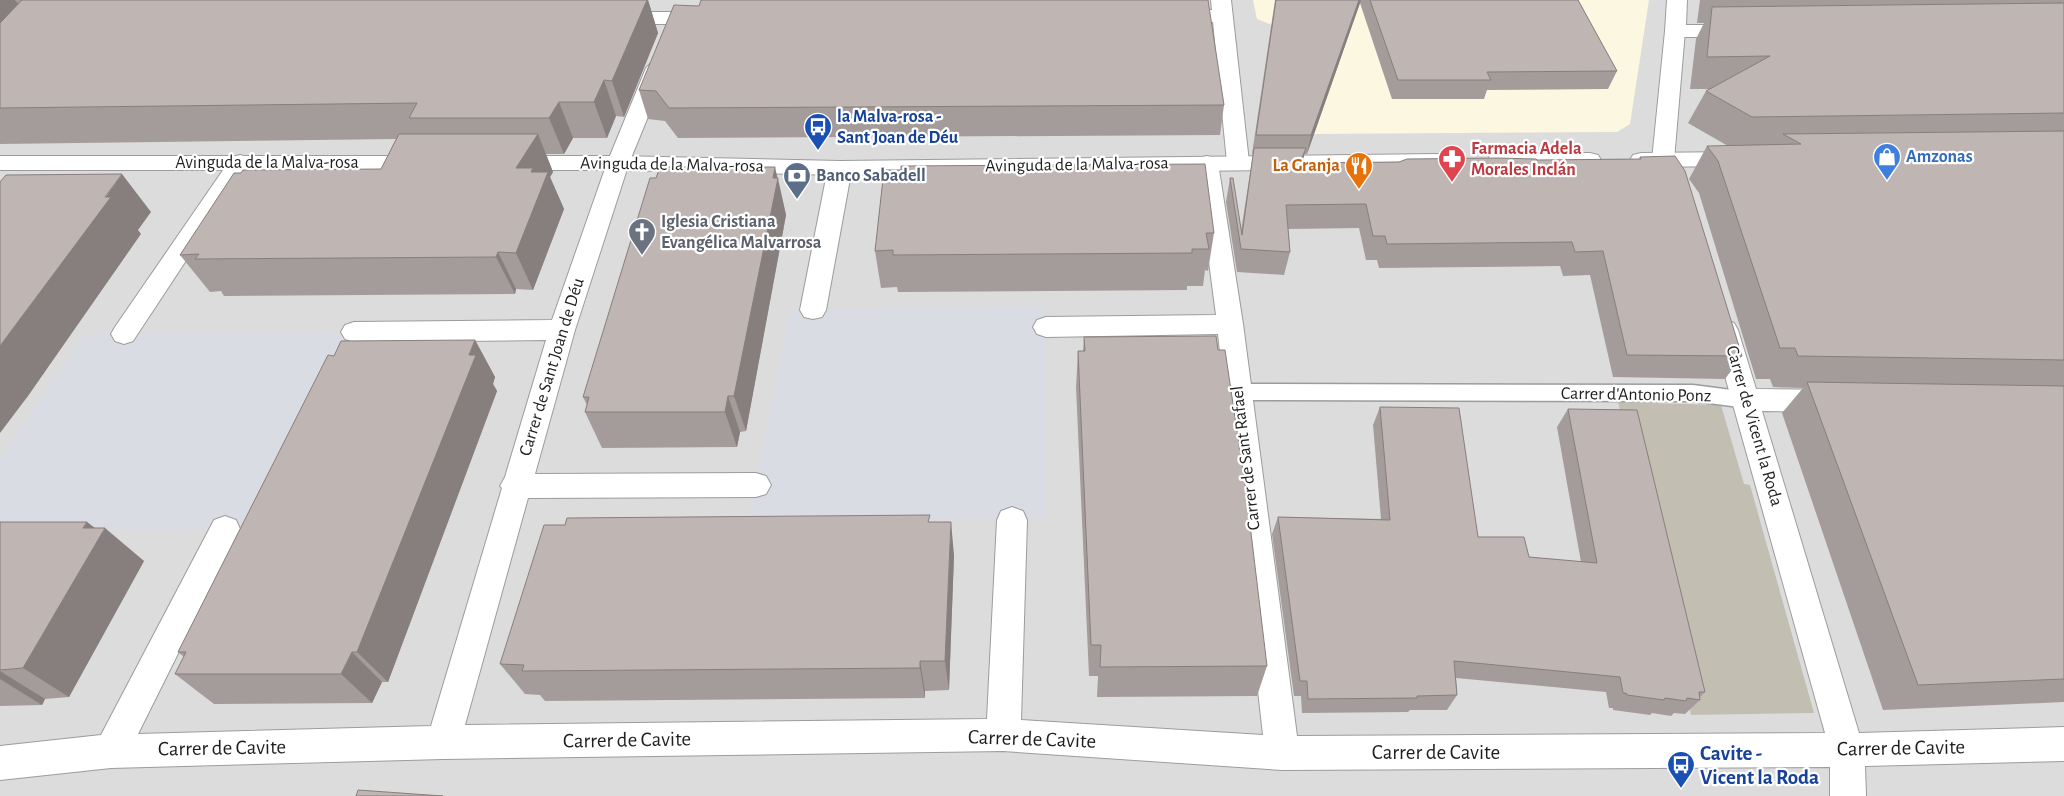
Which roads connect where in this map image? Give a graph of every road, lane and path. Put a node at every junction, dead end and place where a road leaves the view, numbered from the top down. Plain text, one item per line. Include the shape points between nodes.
1 (1677, 0) edge
2 (1222, 8) edge
3 (680, 9) edge
4 (1154, 16) edge
5 (598, 18) edge
6 (727, 18) edge
7 (1754, 30) edge
8 (1675, 31) junction
9 (1761, 158) edge
10 (1663, 160) junction
11 (240, 162) junction
12 (1238, 162) junction
13 (0, 163) edge
14 (439, 163) edge
15 (489, 163) edge
16 (618, 163) junction
17 (1207, 163) junction
18 (840, 168) junction
19 (1676, 180) edge
20 (1718, 306) edge
21 (813, 310) dead end
22 (1230, 324) junction
23 (1046, 326) dead end
24 (562, 330) junction
25 (354, 332) dead end
26 (124, 334) dead end
27 (1239, 392) junction
28 (1746, 400) junction
29 (1856, 401) edge
30 (756, 485) dead end
31 (515, 486) junction
32 (1012, 520) dead end
33 (225, 529) dead end
34 (1004, 735) junction
35 (443, 742) junction
36 (2064, 744) edge
37 (1847, 750) junction
38 (111, 751) junction
39 (1282, 753) junction
40 (0, 763) edge
41 (1848, 796) edge

1 - 8 street
2 - 4 street
2 - 12 street
3 - 5 street
3 - 6 street
3 - 16 street, Carrer de Sant Joan de Déu
7 - 8 street
8 - 10 street
9 - 10 street, Avinguda de la Malva-rosa
10 - 12 street, Avinguda de la Malva-rosa
10 - 19 street
11 - 13 street, Avinguda de la Malva-rosa
11 - 14 street, Avinguda de la Malva-rosa
11 - 26 street
12 - 17 street, Avinguda de la Malva-rosa
15 - 16 street, Avinguda de la Malva-rosa
16 - 18 street, Avinguda de la Malva-rosa
16 - 24 street, Carrer de Sant Joan de Déu
17 - 18 street, Avinguda de la Malva-rosa
17 - 22 street, Carrer de Sant Rafael
18 - 21 street
20 - 28 street, Carrer de Vicent la Roda
22 - 23 street
22 - 27 street, Carrer de Sant Rafael
24 - 25 street
24 - 31 street, Carrer de Sant Joan de Déu
27 - 28 lane, Carrer d'Antonio Ponz via 1693,393
27 - 39 street, Carrer de Sant Rafael
28 - 29 street, Carrer d'Antonio Ponz
28 - 37 street, Carrer de Vicent la Roda
30 - 31 street
31 - 35 street, Carrer de Sant Joan de Déu
32 - 34 street
33 - 38 street
34 - 35 street, Carrer de Cavite
34 - 39 street, Carrer de Cavite
35 - 38 street, Carrer de Cavite
36 - 37 street, Carrer de Cavite
37 - 39 street, Carrer de Cavite
37 - 41 street, Carrer de Vicent la Roda
38 - 40 street, Carrer de Cavite

